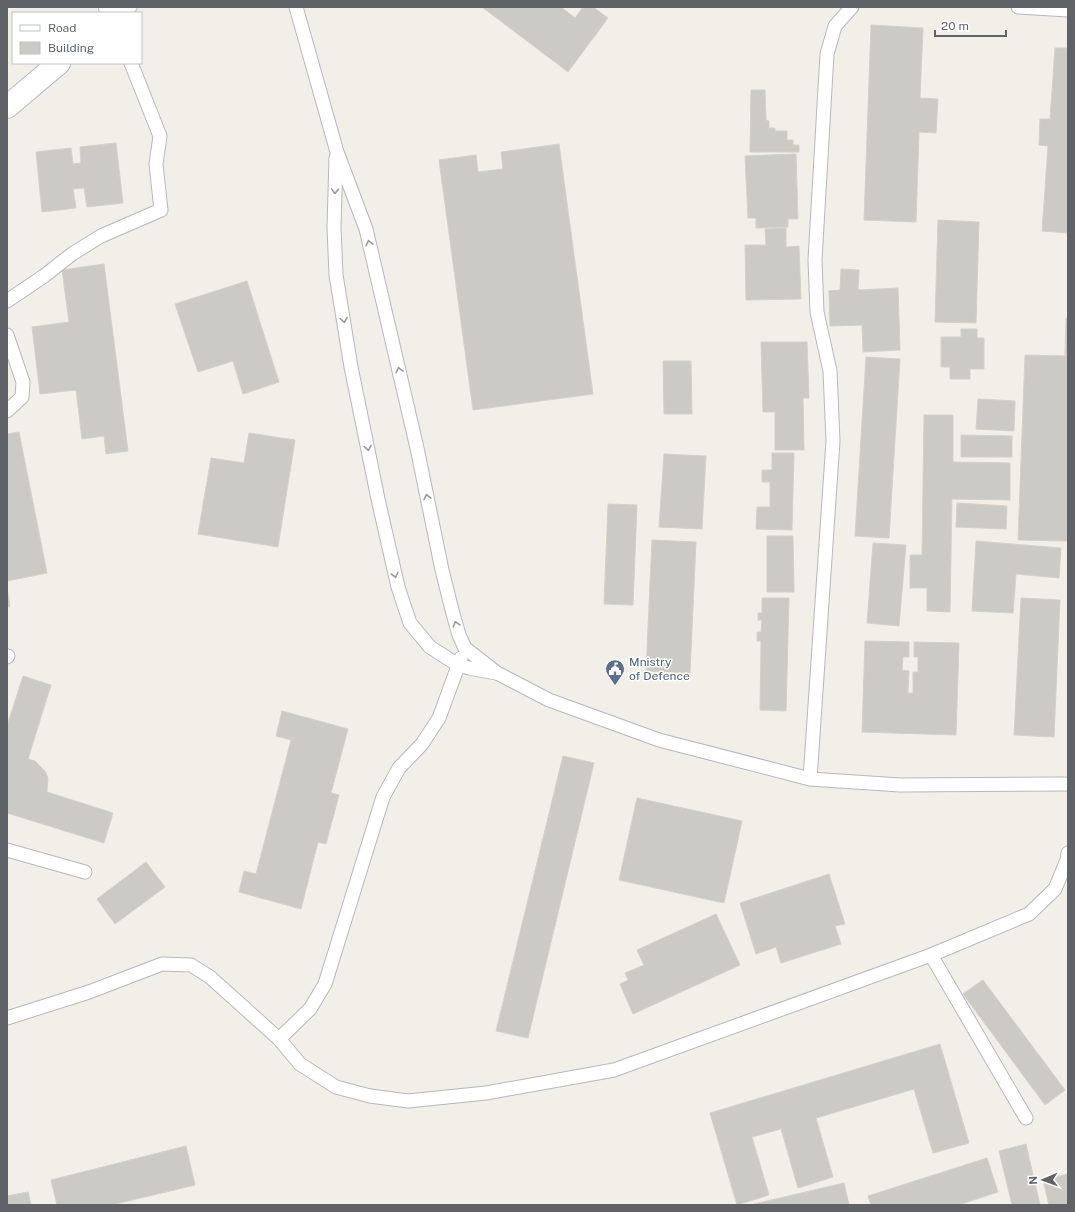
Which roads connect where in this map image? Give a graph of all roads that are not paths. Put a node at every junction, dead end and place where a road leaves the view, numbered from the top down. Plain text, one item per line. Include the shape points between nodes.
1 (296, 7) edge
2 (852, 7) edge
3 (1018, 7) edge
4 (1068, 10) edge
5 (58, 64) edge
6 (131, 64) edge
7 (7, 107) edge
8 (337, 152) junction
9 (7, 301) edge
10 (7, 335) edge
11 (7, 411) edge
12 (465, 648) junction
13 (458, 664) junction
14 (497, 674) junction
15 (810, 779) junction
16 (1068, 784) edge
17 (7, 850) edge
18 (1068, 853) edge
19 (84, 872) dead end
20 (931, 955) junction
21 (7, 1018) edge
22 (279, 1039) junction
23 (1026, 1118) dead end

1 - 8 lane
2 - 15 lane via 835,26 827,54 815,260 817,312 830,371 833,441
3 - 4 lane
5 - 7 street
6 - 9 lane via 160,136 156,164 161,210 101,236
12 -> 8 lane via 459,635 442,570 417,448 366,229
8 -> 13 lane via 334,227 336,275 351,367 392,562 410,623 430,647
10 - 11 lane via 23,382 22,397
12 - 13 lane
12 - 14 lane
13 - 14 lane
13 - 22 lane via 439,718 422,744 398,768 383,797 325,984 310,1009
14 - 15 lane via 549,700 659,740
15 - 16 lane via 900,785
17 - 19 lane
18 - 20 lane via 1055,889 1029,914
20 - 22 lane via 614,1070 486,1093 408,1101 370,1096 336,1087 300,1064
20 - 23 lane
21 - 22 lane via 90,992 162,964 191,965 210,977

